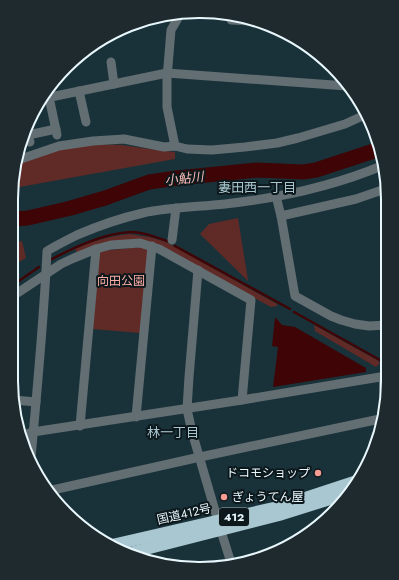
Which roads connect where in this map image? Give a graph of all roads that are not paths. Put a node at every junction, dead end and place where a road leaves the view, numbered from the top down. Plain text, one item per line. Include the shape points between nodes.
1 (177, 20) edge
2 (111, 62) dead end
3 (167, 73) junction
4 (114, 84) junction
5 (340, 86) edge
6 (79, 91) junction
7 (50, 97) edge
8 (46, 103) edge
9 (361, 117) edge
10 (86, 122) dead end
11 (30, 135) edge
12 (175, 146) junction
13 (23, 158) edge
14 (378, 167) edge
15 (381, 190) edge
16 (276, 196) junction
17 (176, 208) junction
18 (281, 216) junction
19 (172, 240) dead end
20 (152, 246) junction
21 (96, 249) junction
22 (198, 270) junction
23 (46, 274) junction
24 (18, 292) edge
25 (381, 325) edge
26 (381, 378) edge
27 (19, 400) edge
28 (242, 400) junction
29 (36, 402) junction
30 (187, 409) junction
31 (136, 417) junction
32 (377, 420) edge
33 (80, 426) junction
34 (33, 432) junction
35 (26, 434) edge
36 (31, 448) edge
37 (200, 457) junction
38 (348, 484) edge
39 (55, 489) edge
40 (339, 496) edge
41 (220, 526) junction
42 (120, 544) edge
43 (137, 551) edge
44 (230, 559) edge

1 - 3 street via 171,30
2 - 4 street
3 - 4 street
3 - 5 street
3 - 12 street via 167,107
4 - 6 street
6 - 7 street
6 - 10 street
8 - 11 street via 56,132
9 - 12 street via 345,124 277,143 212,150
12 - 13 street via 164,147 124,139 93,141 59,146
14 - 16 street via 327,185
15 - 18 street via 356,199
16 - 17 street
16 - 18 street
17 - 19 street
17 - 23 street via 143,213 76,235 47,251
18 - 25 street via 295,296 341,320 369,326
20 - 21 street via 140,243
20 - 22 street
20 - 31 street
21 - 23 street via 61,264
21 - 33 street
22 - 28 street via 251,300
22 - 30 street
23 - 24 street
23 - 29 street
26 - 28 street
27 - 29 street
28 - 30 street
29 - 34 street
30 - 31 street
30 - 37 street
31 - 33 street
32 - 37 street
33 - 34 street
34 - 35 street
34 - 36 street
37 - 39 street
37 - 41 street
38 - 41 highway, 国道412号 / 412
40 - 41 highway, 国道412号 / 412 via 279,515
41 - 42 highway, 国道412号 / 412
41 - 43 highway, 国道412号 / 412
41 - 44 street

